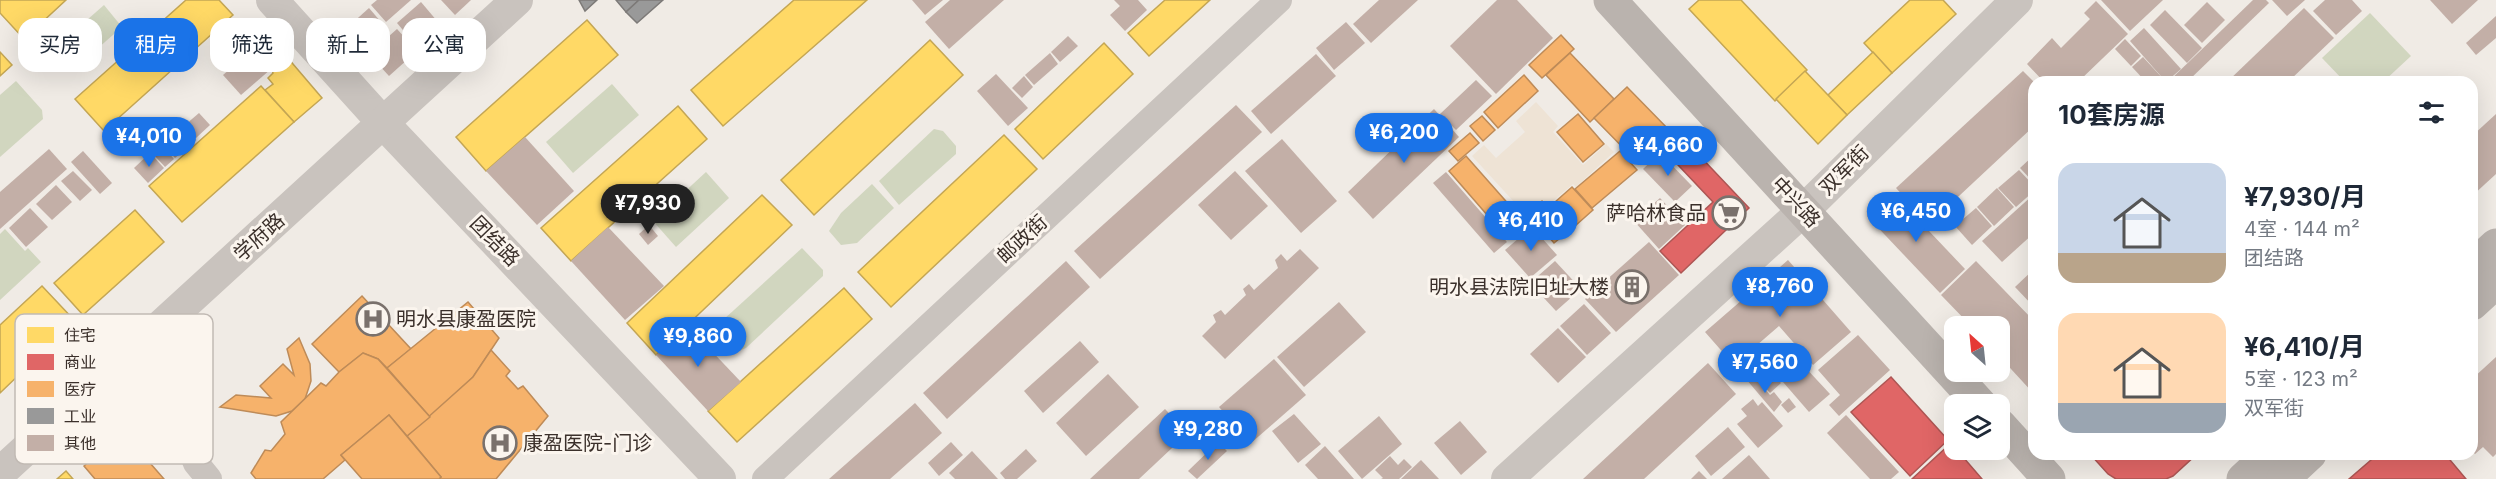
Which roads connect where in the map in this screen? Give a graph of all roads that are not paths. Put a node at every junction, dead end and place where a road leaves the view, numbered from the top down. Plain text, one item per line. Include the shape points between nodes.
1 (272, 0) edge
2 (517, 0) edge
3 (1279, 0) edge
4 (1610, 0) edge
5 (2017, 0) edge
6 (384, 124) junction
7 (1804, 210) junction
8 (2496, 244) edge
9 (2478, 261) edge
10 (2496, 282) edge
11 (2478, 298) edge
12 (174, 314) edge
13 (1972, 394) edge
14 (2010, 436) edge
15 (2028, 456) edge
16 (15, 459) edge
17 (2032, 460) edge
18 (2264, 460) edge
19 (2304, 460) edge
20 (197, 464) edge
21 (0, 473) edge
22 (209, 479) edge
23 (720, 479) edge
24 (765, 479) edge
25 (1507, 479) edge
26 (2049, 479) edge
27 (2243, 479) edge
28 (2283, 479) edge

1 - 6 street, 团结路
2 - 6 street, 学府路
3 - 24 street, 邮政街
4 - 7 main road, 中兴路
5 - 7 street, 双军街
6 - 12 street, 学府路
6 - 23 street, 团结路
7 - 13 main road, 中兴路
7 - 25 street, 双军街
8 - 9 main road
10 - 11 main road
14 - 15 main road
16 - 21 street, 学府路
17 - 26 main road
18 - 27 main road
19 - 28 main road
20 - 22 street

